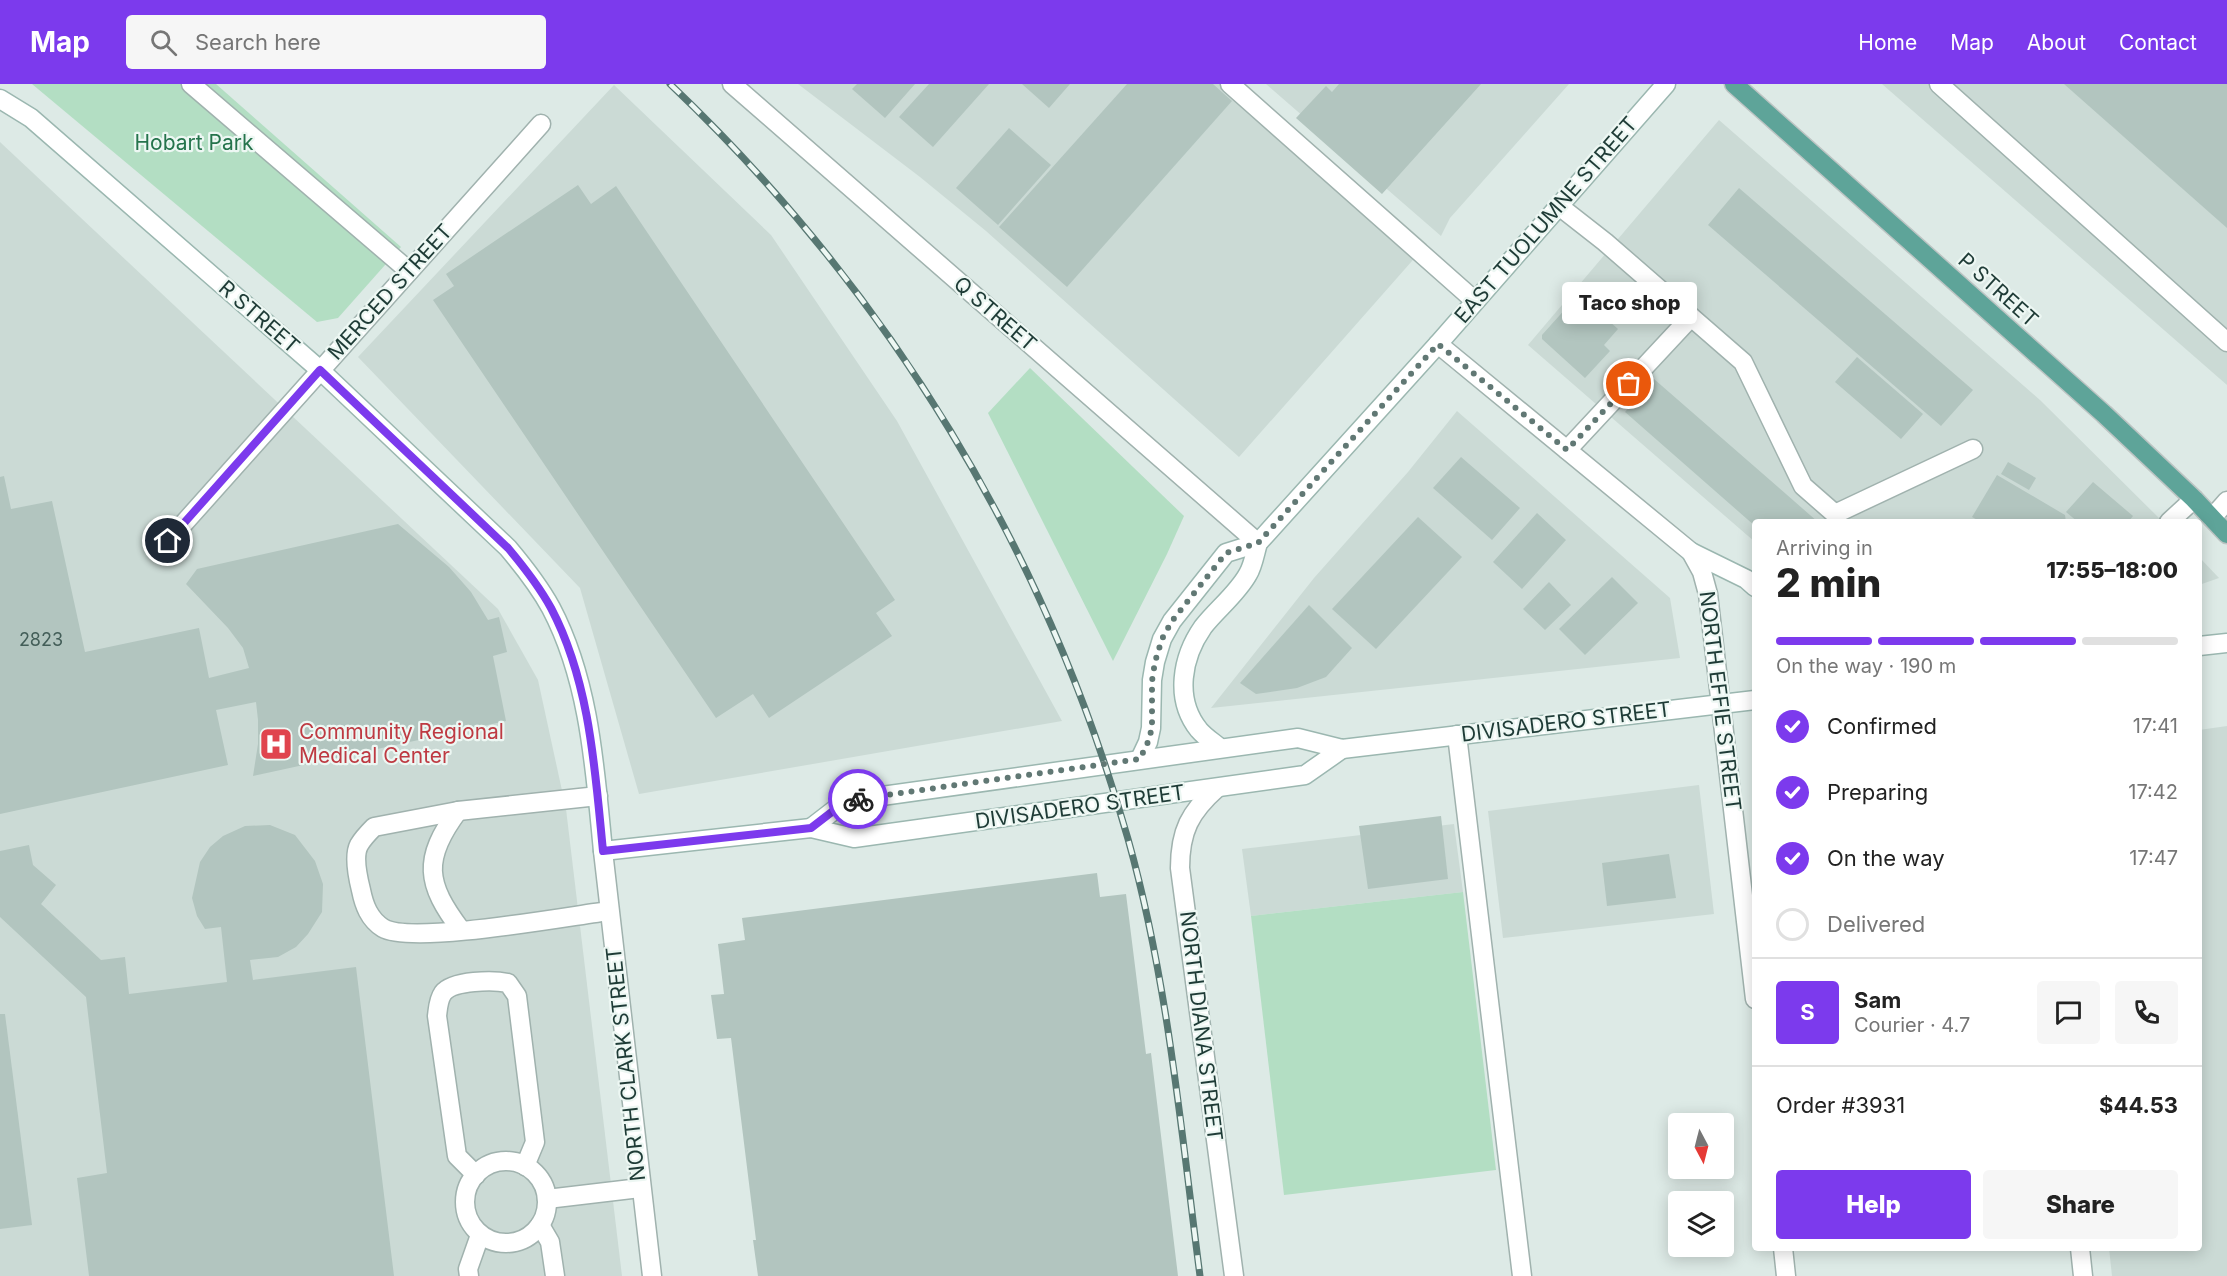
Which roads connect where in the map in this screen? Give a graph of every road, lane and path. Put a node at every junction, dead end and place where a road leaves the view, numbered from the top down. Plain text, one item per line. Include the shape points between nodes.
1 (191, 84) edge
2 (732, 84) edge
3 (1230, 84) edge
4 (1666, 84) edge
5 (1734, 84) edge
6 (1939, 84) edge
7 (0, 99) edge
8 (541, 124) dead end
9 (1559, 206) junction
10 (410, 271) junction
11 (1475, 301) junction
12 (1691, 317) junction
13 (2227, 342) edge
14 (1438, 344) junction
15 (320, 370) junction
16 (1973, 448) dead end
17 (1567, 450) junction
18 (2193, 499) junction
19 (2227, 501) edge
20 (2212, 518) junction
21 (2172, 519) edge
22 (2227, 534) edge
23 (168, 541) dead end
24 (1258, 543) junction
25 (1691, 552) junction
26 (1752, 584) edge
27 (2227, 643) edge
28 (2202, 646) edge
29 (1752, 700) edge
30 (1722, 703) junction
31 (1457, 735) junction
32 (1220, 748) junction
33 (1342, 749) junction
34 (1140, 759) junction
35 (1217, 788) junction
36 (598, 796) junction
37 (458, 811) junction
38 (811, 828) junction
39 (603, 851) junction
40 (609, 911) junction
41 (461, 930) junction
42 (1752, 972) edge
43 (525, 1166) junction
44 (476, 1175) junction
45 (640, 1188) junction
46 (547, 1199) junction
47 (540, 1225) junction
48 (480, 1235) junction
49 (1783, 1251) edge
50 (2080, 1251) edge
51 (468, 1276) edge
52 (555, 1276) edge
53 (652, 1276) edge
54 (1234, 1276) edge
55 (1522, 1276) edge
56 (1786, 1276) edge
57 (2083, 1276) edge

1 - 10 street
2 - 24 street, Q STREET
3 - 11 street
4 - 9 street, EAST TUOLUMNE STREET
5 - 18 main road, P STREET via 2104,414
6 - 13 street
7 - 15 street, R STREET via 31,118
8 - 10 street, MERCED STREET
9 - 11 street, EAST TUOLUMNE STREET
9 - 12 street
10 - 15 street, MERCED STREET
11 - 14 street, EAST TUOLUMNE STREET
12 - 16 street via 1743,362 1803,486 1835,514
12 - 17 street
14 - 17 street, NORTH EFFIE STREET
14 - 24 street, EAST TUOLUMNE STREET
15 - 23 street, MERCED STREET
15 - 36 street, R STREET via 508,548 532,577 567,645 586,714
17 - 25 street, NORTH EFFIE STREET
18 - 20 main road, P STREET
18 - 21 street
19 - 20 street
20 - 22 main road, P STREET
24 - 32 street, EAST TUOLUMNE STREET via 1249,574 1203,628 1188,655 1183,675 1185,705 1191,718
24 - 34 street via 1226,553 1162,639 1152,681 1152,728
25 - 26 street
25 - 30 street, NORTH EFFIE STREET via 1708,594
27 - 28 street
29 - 30 street, DIVISADERO STREET
30 - 31 street, DIVISADERO STREET
30 - 42 street, NORTH EFFIE STREET
31 - 33 street, DIVISADERO STREET
31 - 55 street
32 - 33 street, DIVISADERO STREET via 1298,738
32 - 34 street, DIVISADERO STREET
33 - 35 street, DIVISADERO STREET via 1305,775
34 - 38 street, DIVISADERO STREET via 846,801
35 - 38 street, DIVISADERO STREET via 854,838
35 - 54 street, NORTH DIANA STREET via 1191,816 1184,832 1180,868
36 - 37 street
36 - 39 street, R STREET
37 - 41 street via 441,833 432,872 443,907
37 - 41 street via 374,827 359,845 357,857 369,916 384,928 405,933
38 - 39 street, DIVISADERO STREET
39 - 40 street, NORTH CLARK STREET
40 - 41 street
40 - 45 street, NORTH CLARK STREET
43 - 44 street via 499,1162
43 - 44 street via 535,1143 517,996 508,983 498,981 454,985 444,992 437,1016 457,1156
43 - 46 street via 536,1175
44 - 48 street via 465,1199 471,1225
45 - 46 street
45 - 53 street, NORTH CLARK STREET
46 - 47 street
47 - 48 street via 531,1235 506,1244
47 - 52 street via 550,1242
48 - 51 street
49 - 56 street
50 - 57 street

